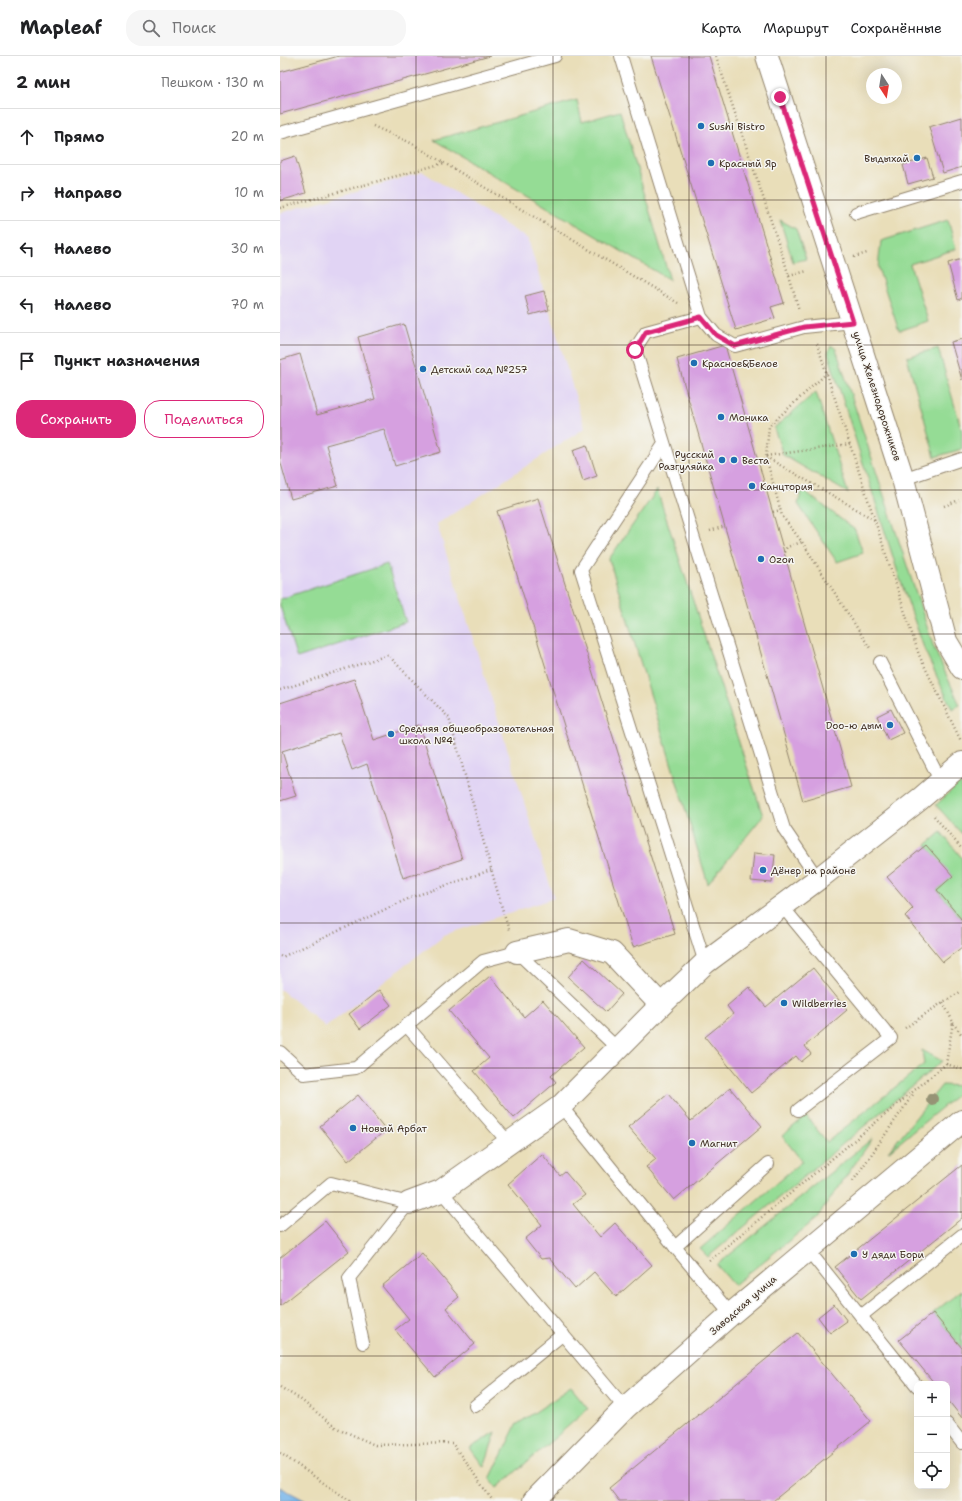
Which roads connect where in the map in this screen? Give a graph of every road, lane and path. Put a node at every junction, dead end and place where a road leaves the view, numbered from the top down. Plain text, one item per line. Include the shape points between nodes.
1 (555, 56) edge
2 (621, 56) edge
3 (716, 56) edge
4 (767, 56) edge
5 (349, 114) junction
6 (280, 134) edge
7 (444, 163) junction
8 (962, 180) edge
9 (280, 208) edge
10 (856, 213) dead end
11 (867, 253) dead end
12 (853, 257) dead end
13 (807, 270) dead end
14 (789, 276) junction
15 (701, 317) junction
16 (853, 322) junction
17 (804, 327) junction
18 (827, 373) junction
19 (664, 444) junction
20 (850, 444) junction
21 (766, 456) junction
22 (962, 460) edge
23 (903, 479) junction
24 (959, 500) dead end
25 (944, 506) dead end
26 (781, 510) junction
27 (773, 512) dead end
28 (875, 521) junction
29 (802, 542) junction
30 (784, 552) dead end
31 (880, 662) joint
32 (962, 668) edge
33 (280, 690) edge
34 (962, 752) edge
35 (940, 780) junction
36 (920, 799) junction
37 (962, 850) edge
38 (491, 870) junction
39 (818, 879) junction
40 (782, 906) junction
41 (517, 952) junction
42 (280, 956) edge
43 (705, 963) junction
44 (962, 991) edge
45 (943, 1002) junction
46 (661, 1004) junction
47 (953, 1022) junction
48 (406, 1025) junction
49 (962, 1036) edge
50 (891, 1038) junction
51 (618, 1049) junction
52 (280, 1052) edge
53 (946, 1064) junction
54 (962, 1069) edge
55 (917, 1089) junction
56 (562, 1106) junction
57 (798, 1110) dead end
58 (962, 1121) edge
59 (509, 1143) junction
60 (768, 1164) dead end
61 (851, 1183) dead end
62 (441, 1191) junction
63 (409, 1203) junction
64 (280, 1226) edge
65 (962, 1235) edge
66 (675, 1247) junction
67 (808, 1250) junction
68 (696, 1272) junction
69 (731, 1314) junction
70 (861, 1316) junction
71 (563, 1334) junction
72 (363, 1343) dead end
73 (914, 1382) edge
74 (280, 1387) edge
75 (474, 1406) dead end
76 (625, 1408) junction
77 (950, 1428) edge
78 (962, 1443) edge
79 (280, 1453) edge
80 (350, 1501) edge
81 (492, 1501) edge
82 (534, 1501) edge

1 - 5 lane
2 - 15 lane
3 - 14 path
4 - 16 street, улица Железнодорожников
5 - 6 lane
5 - 7 path via 411,143
7 - 9 path
7 - 15 path
8 - 10 lane
11 - 12 path
13 - 14 path
14 - 17 path
15 - 17 lane via 716,335 735,346
15 - 19 lane via 646,332 635,350
16 - 17 lane
16 - 23 street, улица Железнодорожников
17 - 18 path via 817,342
18 - 20 path
18 - 21 path via 769,426
19 - 39 lane via 784,829
19 - 43 lane via 581,570
20 - 21 path
20 - 28 path
21 - 26 path
21 - 28 path
22 - 23 lane
23 - 32 street, улица Железнодорожников via 946,641
24 - 25 path
26 - 27 path
26 - 29 path via 782,516
28 - 34 path via 919,655
29 - 30 path via 787,547
29 - 31 path
31 - 35 lane
33 - 38 path via 388,655 449,718
34 - 35 street
35 - 36 street
36 - 37 path
36 - 39 street
38 - 41 path
38 - 42 path via 412,897
39 - 40 street
40 - 43 street
40 - 50 lane
41 - 46 street via 569,940 612,953
41 - 48 lane via 482,961
41 - 51 lane
43 - 46 street
44 - 45 path
45 - 47 path
45 - 50 path
46 - 51 street
47 - 49 path
47 - 53 path
48 - 52 lane via 356,1068 304,1074
48 - 59 lane
50 - 57 lane
51 - 56 street
53 - 54 path
53 - 55 path
55 - 61 path
55 - 68 path
56 - 59 street
56 - 66 lane
58 - 67 street, Заводская улица
59 - 62 street
60 - 66 lane
62 - 63 street
62 - 71 lane
63 - 64 lane via 331,1183
63 - 72 lane via 349,1278
65 - 70 lane
66 - 68 lane
67 - 69 street, Заводская улица
67 - 70 lane
68 - 69 lane
69 - 76 street, Заводская улица
70 - 73 lane
71 - 75 lane
71 - 76 lane
74 - 81 path via 300,1398 335,1427 375,1445 452,1443
76 - 82 street, Заводская улица
77 - 78 lane
79 - 80 path

